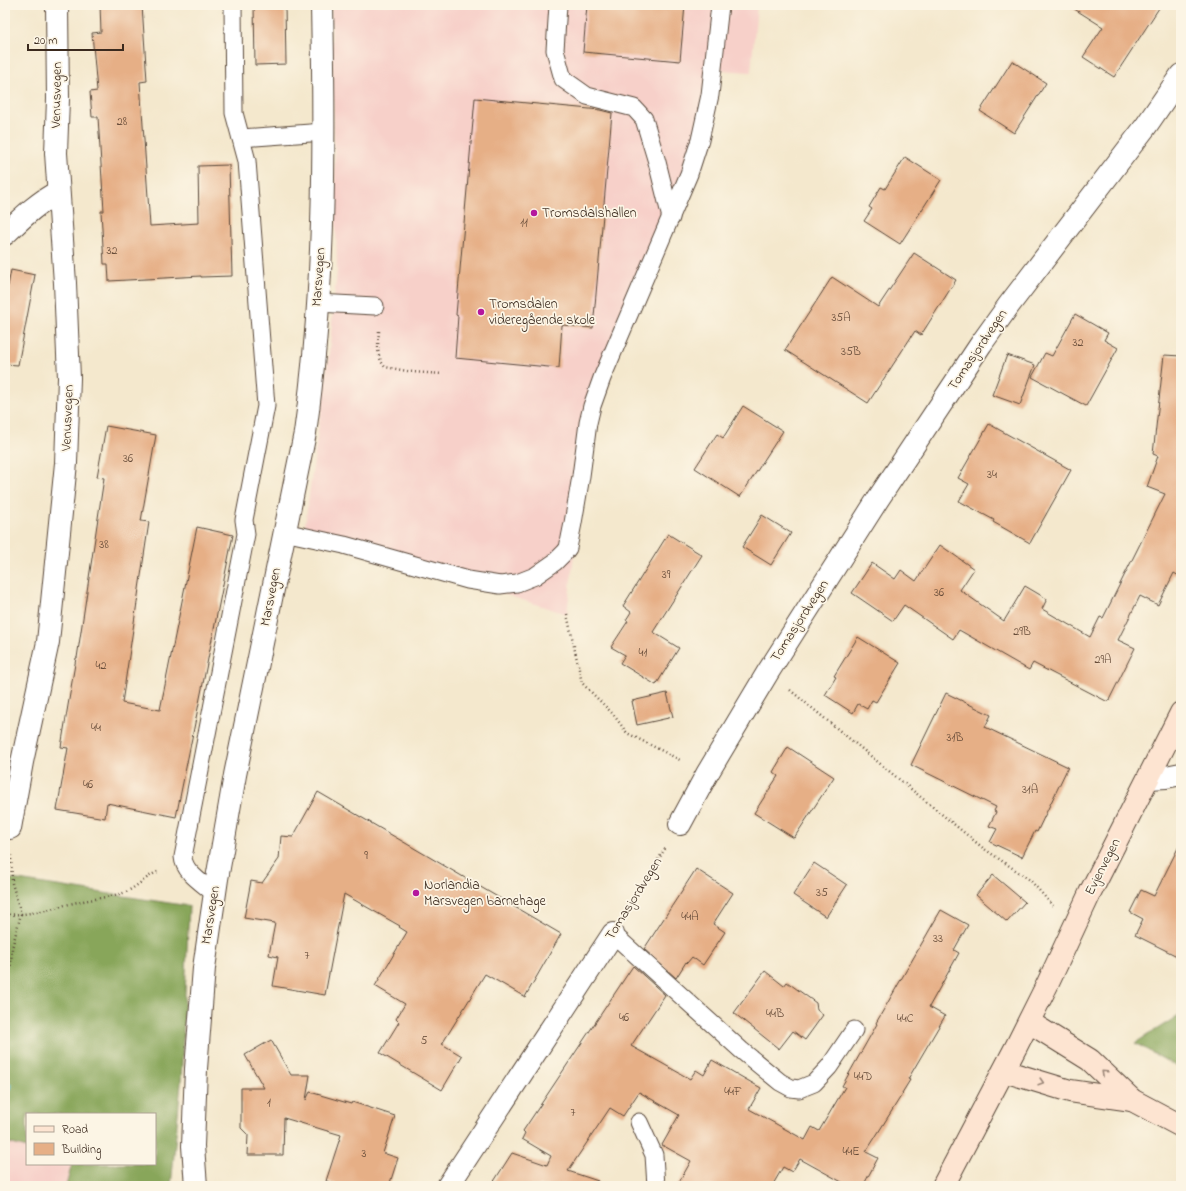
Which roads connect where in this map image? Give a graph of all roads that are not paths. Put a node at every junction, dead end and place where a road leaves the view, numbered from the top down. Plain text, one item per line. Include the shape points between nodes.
1 (57, 5) edge
2 (233, 5) edge
3 (322, 5) edge
4 (558, 5) edge
5 (720, 5) edge
6 (1181, 75) edge
7 (324, 132) junction
8 (241, 138) junction
9 (58, 192) junction
10 (671, 218) junction
11 (5, 234) edge
12 (317, 303) junction
13 (375, 306) dead end
14 (284, 532) junction
15 (1181, 713) edge
16 (1181, 774) edge
17 (1149, 778) junction
18 (680, 824) road end
19 (10, 828) dead end
20 (215, 894) junction
21 (613, 934) joint
22 (1029, 1022) junction
23 (854, 1030) dead end
24 (1004, 1071) junction
25 (1132, 1100) junction
26 (639, 1122) dead end
27 (1181, 1126) edge
28 (196, 1186) edge
29 (448, 1186) edge
30 (656, 1186) edge
31 (943, 1186) edge

1 - 9 street, Venusvegen
2 - 8 lane via 234,113
3 - 7 street, Marsvegen
4 - 10 lane via 555,50 564,79 587,96 634,108 644,119
5 - 10 lane via 710,95 700,140
6 - 18 street, Tomasjordvegen via 1146,126 1008,305 981,344 768,672
7 - 8 lane
7 - 12 street, Marsvegen
8 - 20 lane via 247,161 266,406 244,520 246,534 183,863
9 - 11 street via 44,199
9 - 19 street, Venusvegen via 69,378 66,463 48,642
10 - 14 lane via 592,406 568,548 555,562 535,576 516,583 488,584 344,545
12 - 13 lane
12 - 14 street, Marsvegen via 306,419
14 - 20 street, Marsvegen via 235,776
15 - 17 street, Evjenvegen
16 - 17 street
17 - 22 street, Evjenvegen via 1090,893
20 - 28 street, Marsvegen via 204,968 196,1069 193,1146
21 - 23 lane via 741,1050 791,1088 799,1089 814,1083 829,1067
21 - 29 street, Tomasjordvegen
22 - 24 street, Evjenvegen
25 -> 22 street via 1090,1060
24 -> 25 street via 1070,1091
24 - 31 street, Evjenvegen
25 - 27 street
26 - 30 lane via 654,1154

